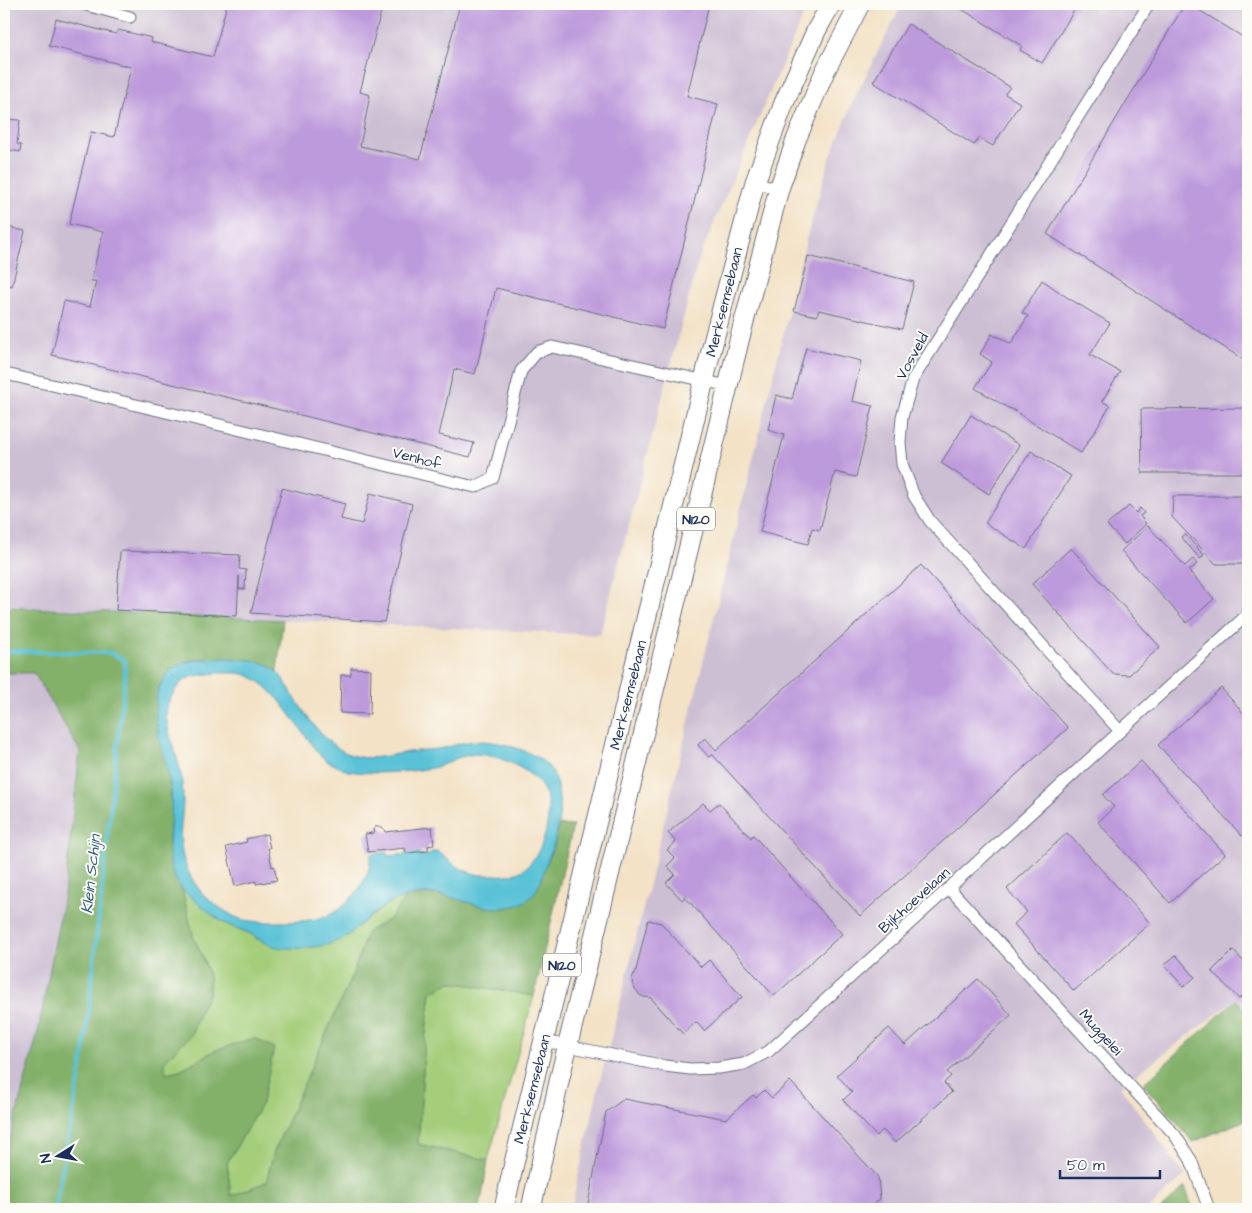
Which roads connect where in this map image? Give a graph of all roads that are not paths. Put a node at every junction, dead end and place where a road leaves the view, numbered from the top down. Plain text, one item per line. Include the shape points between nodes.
1 (83, 4) edge
2 (831, 4) edge
3 (860, 4) edge
4 (1149, 4) edge
5 (130, 17) dead end
6 (755, 182) junction
7 (780, 189) junction
8 (10, 375) dead end
9 (705, 380) junction
10 (728, 386) junction
11 (1248, 614) edge
12 (1120, 731) junction
13 (949, 888) junction
14 (544, 1041) junction
15 (568, 1046) junction
16 (504, 1209) edge
17 (531, 1209) edge
18 (1209, 1209) edge

1 - 5 street
2 - 6 main road, Merksemsebaan / N120 via 784,103
3 - 7 main road, Merksemsebaan / N120 via 825,72 796,140
4 - 12 street, Vosveld via 913,379 902,417 900,442 902,464 914,496 930,521
6 - 7 street
6 - 9 main road, Merksemsebaan / N120
7 - 10 main road, Merksemsebaan / N120
8 - 9 street, Venhof via 475,487 493,478 521,372 536,352 552,347
9 - 10 street, Venhof
9 - 14 main road, Merksemsebaan / N120
10 - 15 main road, Merksemsebaan / N120
11 - 12 street, Bijkhoevelaan
12 - 13 street, Bijkhoevelaan
13 - 15 street, Bijkhoevelaan via 769,1050 744,1064 690,1069
13 - 18 street, Muggelei via 1175,1135 1191,1160
14 - 15 street, Bijkhoevelaan
14 - 16 main road, Merksemsebaan / N120
15 - 17 main road, Merksemsebaan / N120

